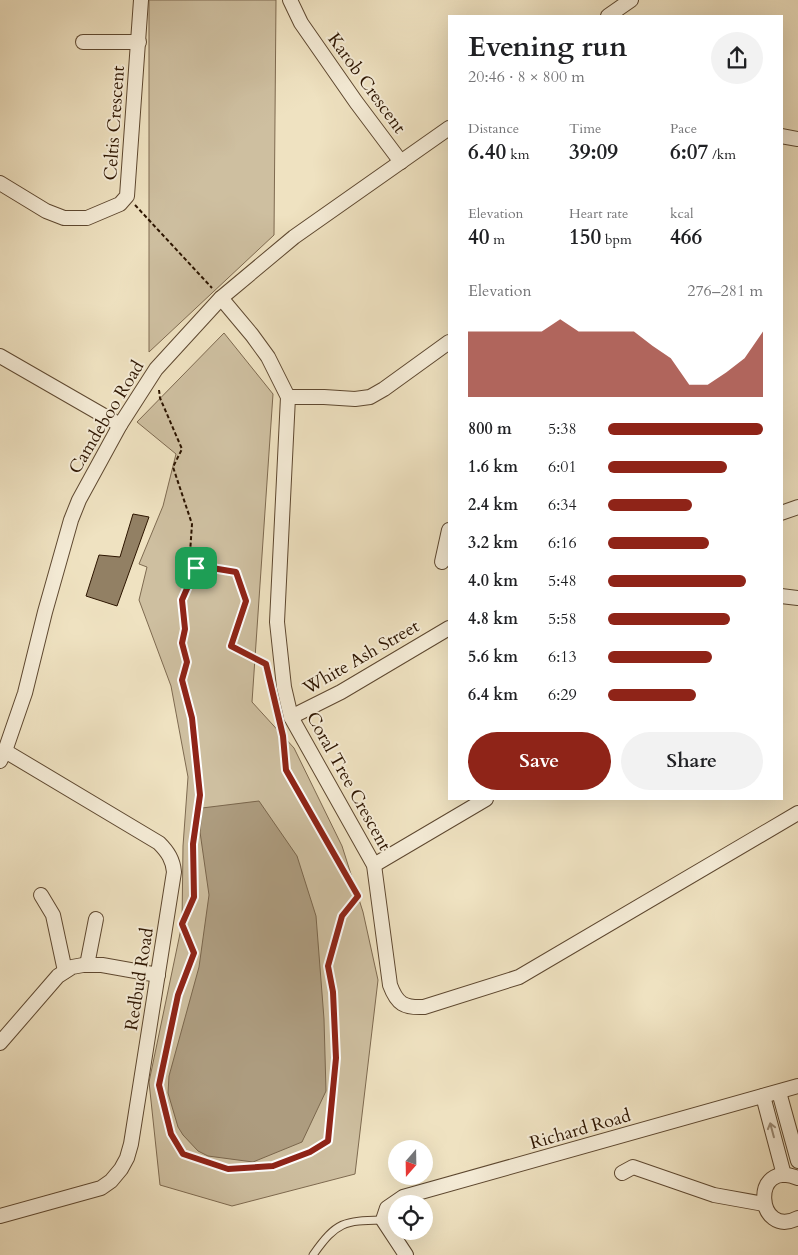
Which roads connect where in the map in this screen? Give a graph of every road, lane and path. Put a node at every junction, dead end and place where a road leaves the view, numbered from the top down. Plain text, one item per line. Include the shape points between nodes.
1 (141, 0) edge
2 (290, 0) edge
3 (631, 0) edge
4 (609, 15) edge
5 (84, 42) dead end
6 (138, 42) junction
7 (448, 129) edge
8 (783, 136) edge
9 (798, 139) edge
10 (401, 162) junction
11 (0, 183) edge
12 (127, 196) junction
13 (221, 298) junction
14 (448, 343) edge
15 (0, 356) edge
16 (156, 369) junction
17 (288, 396) junction
18 (120, 426) junction
19 (798, 507) edge
20 (783, 512) edge
21 (448, 535) edge
22 (442, 563) edge
23 (196, 568) junction
24 (783, 596) edge
25 (798, 598) edge
26 (448, 629) edge
27 (270, 682) dead end
28 (285, 718) junction
29 (3, 756) edge
30 (484, 800) edge
31 (798, 814) edge
32 (374, 865) junction
33 (41, 895) dead end
34 (96, 919) dead end
35 (88, 965) junction
36 (65, 971) junction
37 (158, 975) junction
38 (0, 1044) edge
39 (798, 1086) edge
40 (778, 1092) junction
41 (763, 1096) junction
42 (798, 1161) edge
43 (622, 1173) dead end
44 (791, 1176) edge
45 (764, 1204) junction
46 (0, 1216) edge
47 (798, 1218) edge
48 (383, 1220) junction
49 (312, 1255) edge
50 (406, 1255) edge

1 - 6 street, Celtis Crescent
2 - 10 street, Karob Crescent via 301,23
3 - 4 street
5 - 6 street
6 - 12 street, Celtis Crescent
7 - 10 street, Camdeboo Road
8 - 9 street
10 - 13 street, Camdeboo Road via 294,237
11 - 12 street, Celtis Crescent via 64,218 87,218 120,204
12 - 13 path
13 - 16 street, Camdeboo Road
13 - 17 street via 268,358
14 - 17 street via 370,397
15 - 18 street
16 - 18 street, Camdeboo Road
16 - 23 path via 160,398 182,449 172,467 192,524 190,553
17 - 28 street, Coral Tree Crescent via 277,622
18 - 29 street, Camdeboo Road via 71,520 25,693
19 - 20 street
21 - 22 street
23 - 27 path via 236,572 246,601 231,646 266,664
23 - 28 path via 182,600 185,629 182,643 187,662 182,680 192,718 200,795 193,844 194,897 182,924 194,953 178,995 159,1085 171,1134 183,1154 228,1169 273,1166 310,1152 328,1141 336,1058 333,992 328,966 342,916 358,896 286,770
24 - 25 street
26 - 28 street, White Ash Street via 341,692
28 - 32 street, Coral Tree Crescent
29 - 37 street, Redbud Road via 159,843 167,851 174,872
30 - 32 street
31 - 32 street, Coral Tree Crescent via 519,977 424,1007 410,1008 402,1004 395,998 390,985
33 - 36 street via 55,919
34 - 35 street
35 - 36 street
35 - 37 street
36 - 38 street
37 - 46 street, Redbud Road via 131,1144 121,1169 101,1188
39 - 40 street, Richard Road
40 - 41 street, Richard Road
40 - 42 street
44 -> 41 street
41 - 48 street, Richard Road via 403,1197 388,1208
43 - 45 street via 633,1167 714,1195
44 - 45 street via 777,1177 770,1182 765,1188
45 - 47 street via 772,1216 780,1220
48 - 49 lane via 343,1224 326,1237
48 - 50 street

